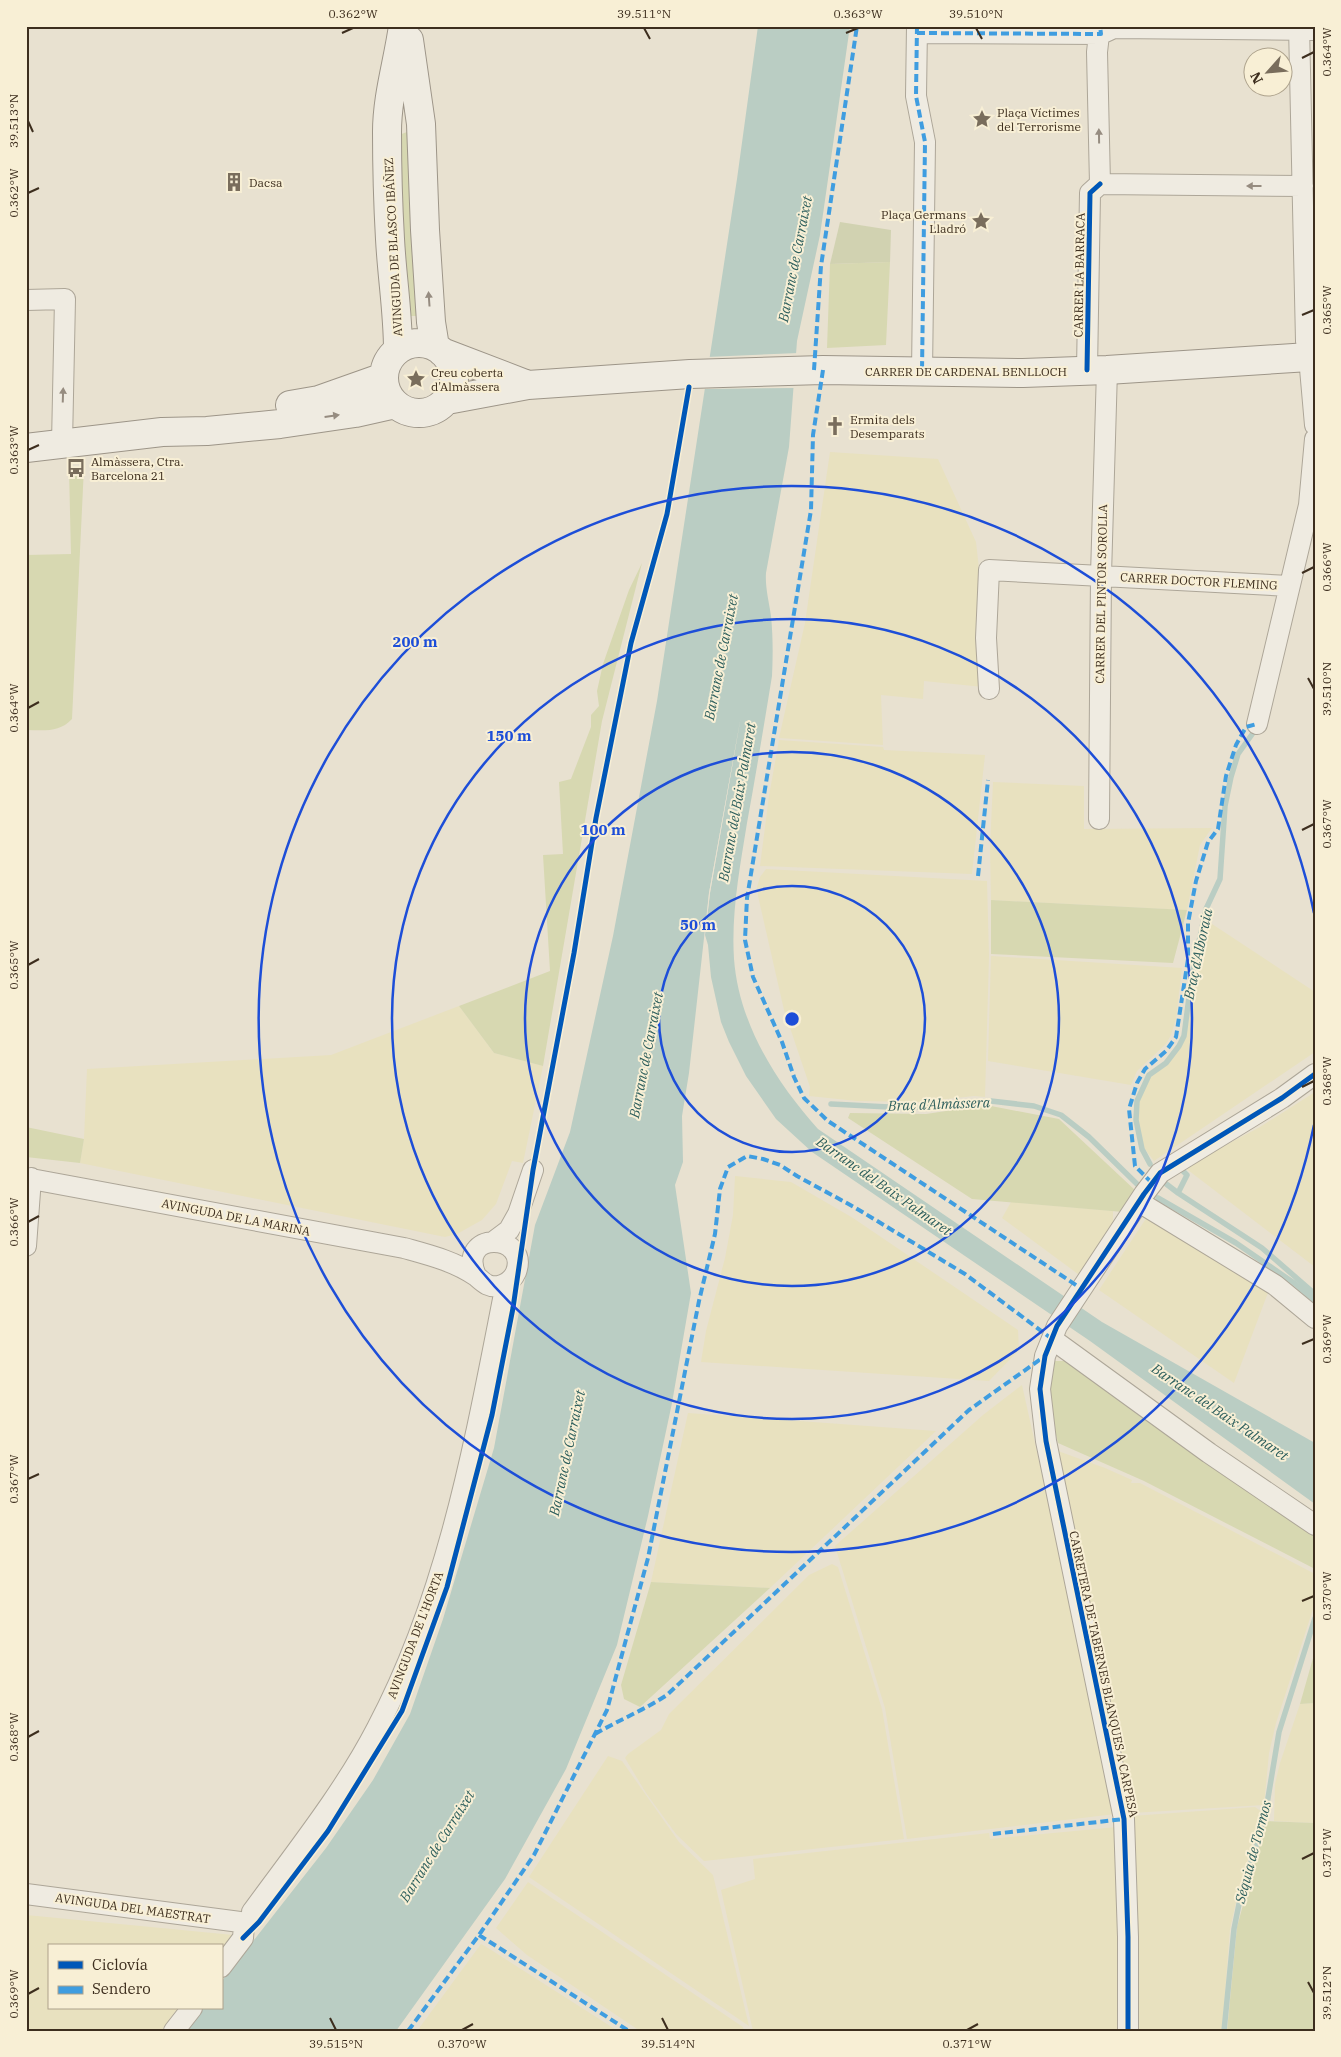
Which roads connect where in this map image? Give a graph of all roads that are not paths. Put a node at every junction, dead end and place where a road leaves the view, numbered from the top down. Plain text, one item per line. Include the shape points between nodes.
1 (405, 26) edge
2 (1304, 28) edge
3 (917, 30) edge
4 (1101, 30) edge
5 (416, 93) junction
6 (389, 97) junction
7 (421, 124) junction
8 (387, 132) junction
9 (1100, 184) junction
10 (1303, 186) junction
11 (26, 300) edge
12 (398, 350) junction
13 (438, 350) junction
14 (1312, 356) edge
15 (1097, 370) junction
16 (922, 372) junction
17 (384, 377) junction
18 (528, 385) junction
19 (447, 400) junction
20 (395, 404) junction
21 (1315, 425) edge
22 (162, 432) junction
23 (1315, 439) edge
24 (62, 443) junction
25 (26, 448) edge
26 (1101, 575) junction
27 (1289, 586) junction
28 (989, 689) dead end
29 (1256, 724) dead end
30 (1099, 819) dead end
31 (1315, 1074) edge
32 (533, 1170) dead end
33 (28, 1178) edge
34 (1141, 1198) junction
35 (518, 1214) junction
36 (26, 1246) edge
37 (485, 1246) junction
38 (514, 1253) junction
39 (444, 1259) junction
40 (479, 1279) junction
41 (506, 1284) junction
42 (1315, 1318) edge
43 (498, 1324) junction
44 (1054, 1332) junction
45 (1315, 1525) edge
46 (26, 1894) edge
47 (245, 1919) junction
48 (222, 1966) edge
49 (190, 2010) edge
50 (174, 2031) edge
51 (1128, 2031) edge

1 - 5 main road, AVINGUDA DE BLASCO IBÁÑEZ
1 - 6 main road, AVINGUDA DE BLASCO IBÁÑEZ
2 - 4 street
2 - 10 street
3 - 4 street
3 - 16 street via 916,96 925,142
9 -> 4 street, CARRER LA BARRACA via 1097,52
5 - 6 main road via 404,101
5 - 7 main road, AVINGUDA DE BLASCO IBÁÑEZ
6 - 8 main road, AVINGUDA DE BLASCO IBÁÑEZ
7 - 8 main road via 401,118
13 -> 7 main road, AVINGUDA DE BLASCO IBÁÑEZ via 431,322
8 - 12 main road, AVINGUDA DE BLASCO IBÁÑEZ
10 -> 9 street
9 - 15 street, CARRER LA BARRACA via 1090,193
10 - 14 street via 1306,341
24 -> 11 street via 65,299
12 - 13 main road via 411,344 423,344
12 - 17 main road via 388,363
13 - 18 main road
13 - 19 main road via 451,364 454,375
14 - 15 main road, CARRER DE CARDENAL BENLLOCH
14 - 21 street
15 - 16 main road, CARRER DE CARDENAL BENLLOCH
15 - 26 street, CARRER DEL PINTOR SOROLLA
16 - 18 main road, CARRER DE CARDENAL BENLLOCH via 694,374
17 - 20 main road
17 - 22 main road via 319,400 207,420
18 - 19 main road, CARRER DE CARDENAL BENLLOCH
19 - 20 main road via 430,412 418,414
22 -> 20 main road via 280,424
22 - 24 main road
23 - 27 street via 1309,505
24 - 25 main road
26 - 27 street, CARRER DOCTOR FLEMING
26 - 28 street, CARRER DOCTOR FLEMING via 990,570 986,638
26 - 30 street, CARRER DEL PINTOR SOROLLA
27 - 29 street
31 - 34 street, CARRETERA DE TABERNES BLANQUES A CARPESA via 1160,1173
32 - 35 street
33 - 36 street
33 - 39 street, AVINGUDA DE LA MARINA
34 - 42 street via 1276,1285
34 - 44 street, CARRETERA DE TABERNES BLANQUES A CARPESA
35 - 37 street via 509,1230
35 - 38 street
37 - 38 street via 504,1243
37 - 39 street, AVINGUDA DE LA MARINA
37 - 40 street via 473,1260
38 - 41 street via 518,1263 516,1272
39 - 40 street, AVINGUDA DE LA MARINA
40 - 41 street via 489,1286
40 - 43 street
41 - 43 street, AVINGUDA DE L'HORTA
43 - 47 street, AVINGUDA DE L'HORTA via 482,1410 452,1537 409,1659 361,1757
44 - 45 street via 1209,1454
44 - 51 street, CARRETERA DE TABERNES BLANQUES A CARPESA via 1045,1356 1040,1389 1046,1441 1124,1820
46 - 47 street, AVINGUDA DEL MAESTRAT
47 - 48 street, AVINGUDA DE L'HORTA via 243,1938
49 - 50 street

